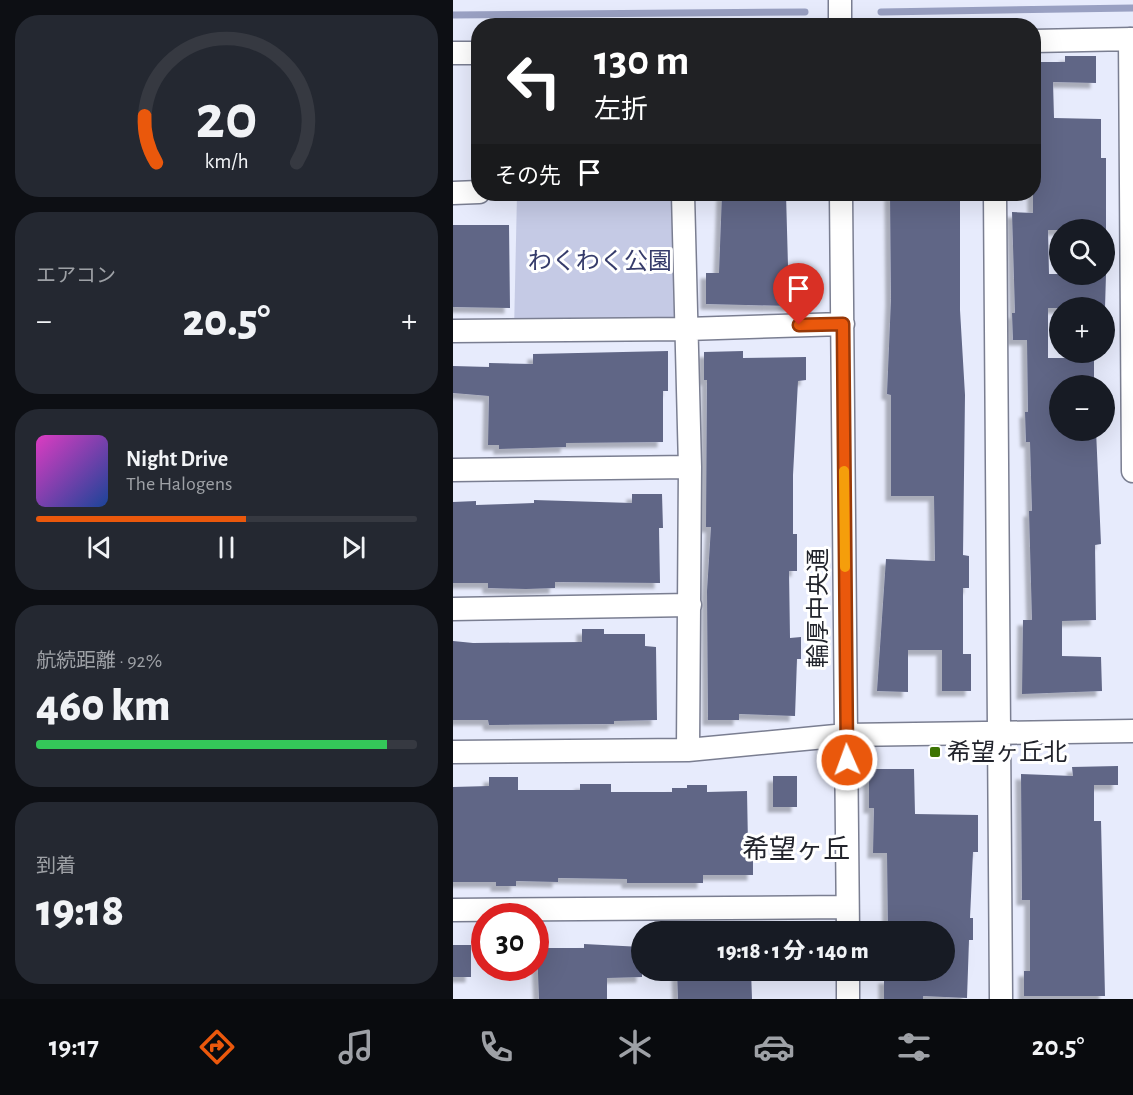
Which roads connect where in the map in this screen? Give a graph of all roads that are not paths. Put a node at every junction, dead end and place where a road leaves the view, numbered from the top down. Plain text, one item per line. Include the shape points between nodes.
1 (840, 0) edge
2 (840, 18) edge
3 (1131, 39) edge
4 (1041, 40) edge
5 (453, 53) edge
6 (471, 53) edge
7 (453, 192) edge
8 (471, 192) edge
9 (683, 201) edge
10 (841, 201) edge
11 (995, 201) edge
12 (843, 324) junction
13 (687, 329) junction
14 (453, 331) edge
15 (690, 467) junction
16 (453, 470) edge
17 (1133, 471) edge
18 (690, 605) junction
19 (453, 609) edge
20 (1133, 731) edge
21 (997, 733) junction
22 (846, 735) junction
23 (688, 750) junction
24 (453, 752) edge
25 (847, 907) junction
26 (453, 910) edge
27 (847, 921) edge
28 (848, 981) edge
29 (848, 999) edge
30 (1001, 999) edge

1 - 2 street
3 - 4 street
3 - 17 street
5 - 6 street
7 - 8 street
9 - 13 street
10 - 12 street, 輪厚中央通
11 - 21 street
12 - 13 street
12 - 22 street, 輪厚中央通
13 - 14 street
13 - 15 street
15 - 16 street
15 - 18 street
18 - 19 street
18 - 23 street
20 - 21 street
21 - 22 street
21 - 30 street
22 - 23 street
22 - 25 street, 輪厚中央通
23 - 24 street
25 - 26 street
25 - 27 street, 輪厚中央通
28 - 29 street

